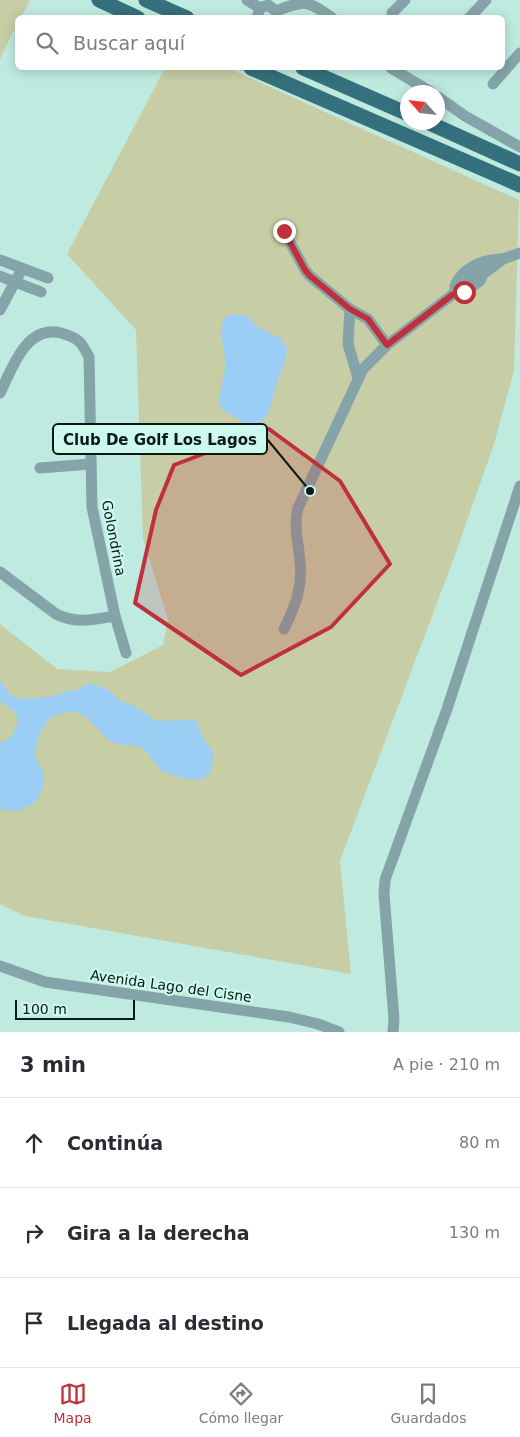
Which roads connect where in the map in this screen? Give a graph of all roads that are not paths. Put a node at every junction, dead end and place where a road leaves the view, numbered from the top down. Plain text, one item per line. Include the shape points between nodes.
1 (99, 0) edge
2 (146, 0) edge
3 (247, 0) edge
4 (405, 0) edge
5 (486, 0) edge
6 (258, 13) edge
7 (392, 13) dead end
8 (276, 14) edge
9 (132, 15) edge
10 (180, 15) edge
11 (329, 15) edge
12 (472, 15) edge
13 (520, 53) edge
14 (256, 70) edge
15 (308, 70) edge
16 (394, 70) edge
17 (493, 84) dead end
18 (419, 85) edge
19 (445, 102) edge
20 (400, 110) edge
21 (445, 130) edge
22 (520, 147) edge
23 (520, 164) edge
24 (520, 185) edge
25 (284, 231) dead end
26 (520, 253) edge
27 (503, 258) junction
28 (0, 260) edge
29 (22, 269) junction
30 (0, 276) edge
31 (48, 278) dead end
32 (15, 282) junction
33 (41, 292) dead end
34 (452, 295) junction
35 (350, 309) junction
36 (0, 310) edge
37 (387, 345) junction
38 (358, 378) junction
39 (0, 393) edge
40 (91, 464) junction
41 (40, 468) dead end
42 (520, 486) edge
43 (0, 572) edge
44 (114, 616) junction
45 (284, 629) dead end
46 (126, 653) dead end
47 (0, 966) edge
48 (339, 1032) edge
49 (392, 1032) edge

1 - 9 main road
2 - 10 main road
3 - 6 street
4 - 7 street
5 - 12 street
6 - 8 street via 268,5
8 - 11 street via 302,0 317,4
13 - 17 street
14 - 24 main road
15 - 20 main road
16 - 18 street
19 - 22 street
21 - 23 main road
25 - 35 street via 305,270
26 - 27 street
27 - 34 street via 483,274 480,281 464,292
27 - 34 street via 464,271 458,277
28 - 29 street
29 - 31 street
29 - 32 street
30 - 32 street
32 - 33 street
32 - 36 street
34 - 37 street
35 - 37 street via 368,319
35 - 38 street via 348,344
37 - 38 street via 368,362
38 - 45 street via 298,508 296,525 301,581 299,595
39 - 40 street, Golondrina via 30,340 41,333 72,336 81,342 89,357
40 - 41 street
40 - 44 street, Golondrina via 92,507
42 - 49 street via 447,709 385,880 394,1019
43 - 44 street via 63,618 82,622
44 - 46 street, Golondrina
47 - 48 street, Avenida Lago del Cisne via 45,982 296,1018

